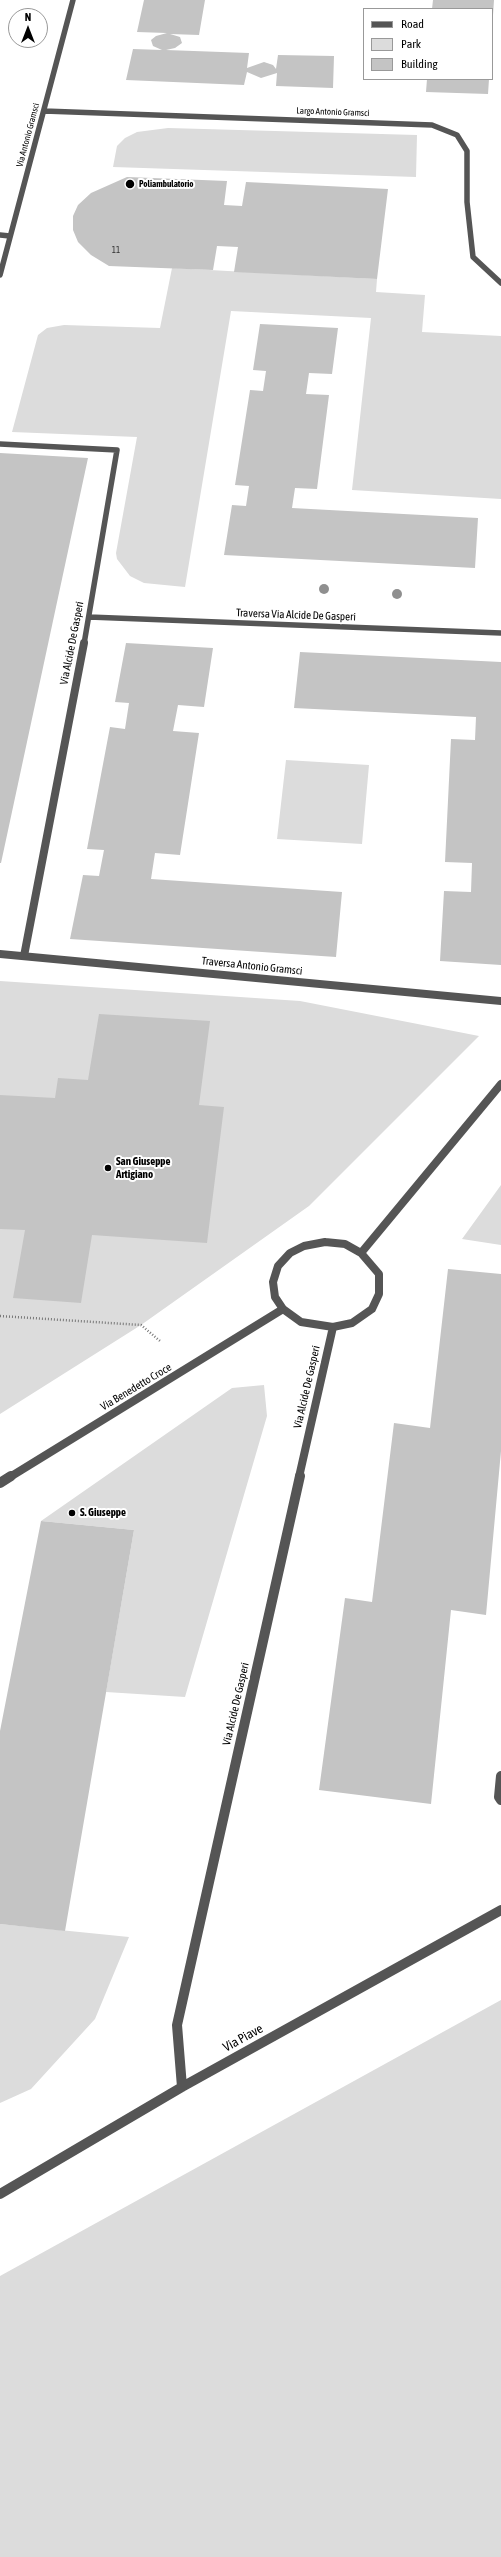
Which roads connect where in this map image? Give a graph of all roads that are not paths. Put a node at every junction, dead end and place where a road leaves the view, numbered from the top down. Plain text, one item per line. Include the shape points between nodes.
1 (73, 0) edge
2 (44, 111) junction
3 (0, 236) edge
4 (10, 236) junction
5 (0, 275) edge
6 (501, 283) edge
7 (0, 444) edge
8 (90, 617) junction
9 (501, 633) edge
10 (0, 954) edge
11 (24, 956) junction
12 (501, 1002) edge
13 (501, 1084) edge
14 (361, 1253) junction
15 (283, 1309) junction
16 (333, 1327) junction
17 (0, 1483) edge
18 (501, 1776) edge
19 (501, 1800) edge
20 (501, 1910) edge
21 (182, 2087) junction
22 (0, 2194) edge

1 - 2 street, Via Antonio Gramsci
2 - 4 street, Via Antonio Gramsci
2 - 6 street, Largo Antonio Gramsci via 432,125 457,135 467,151 467,202 473,257
3 - 4 street
4 - 5 street, Via Antonio Gramsci
7 - 8 street, Via Alcide De Gasperi via 117,450
8 - 9 street, Traversa Via Alcide De Gasperi
8 - 11 street, Via Alcide De Gasperi
10 - 11 street, Traversa Antonio Gramsci
11 - 12 street, Traversa Antonio Gramsci
13 - 14 street
14 - 15 street via 345,1244 325,1242 304,1246 290,1253 278,1266 273,1282 275,1297
14 - 16 street via 379,1274 379,1294 372,1309 352,1323
15 - 16 street via 300,1322
15 - 17 street, Via Benedetto Croce
16 - 21 street, Via Alcide De Gasperi via 177,2025
18 - 19 street
20 - 21 street, Via Piave
21 - 22 street, Via Piave

